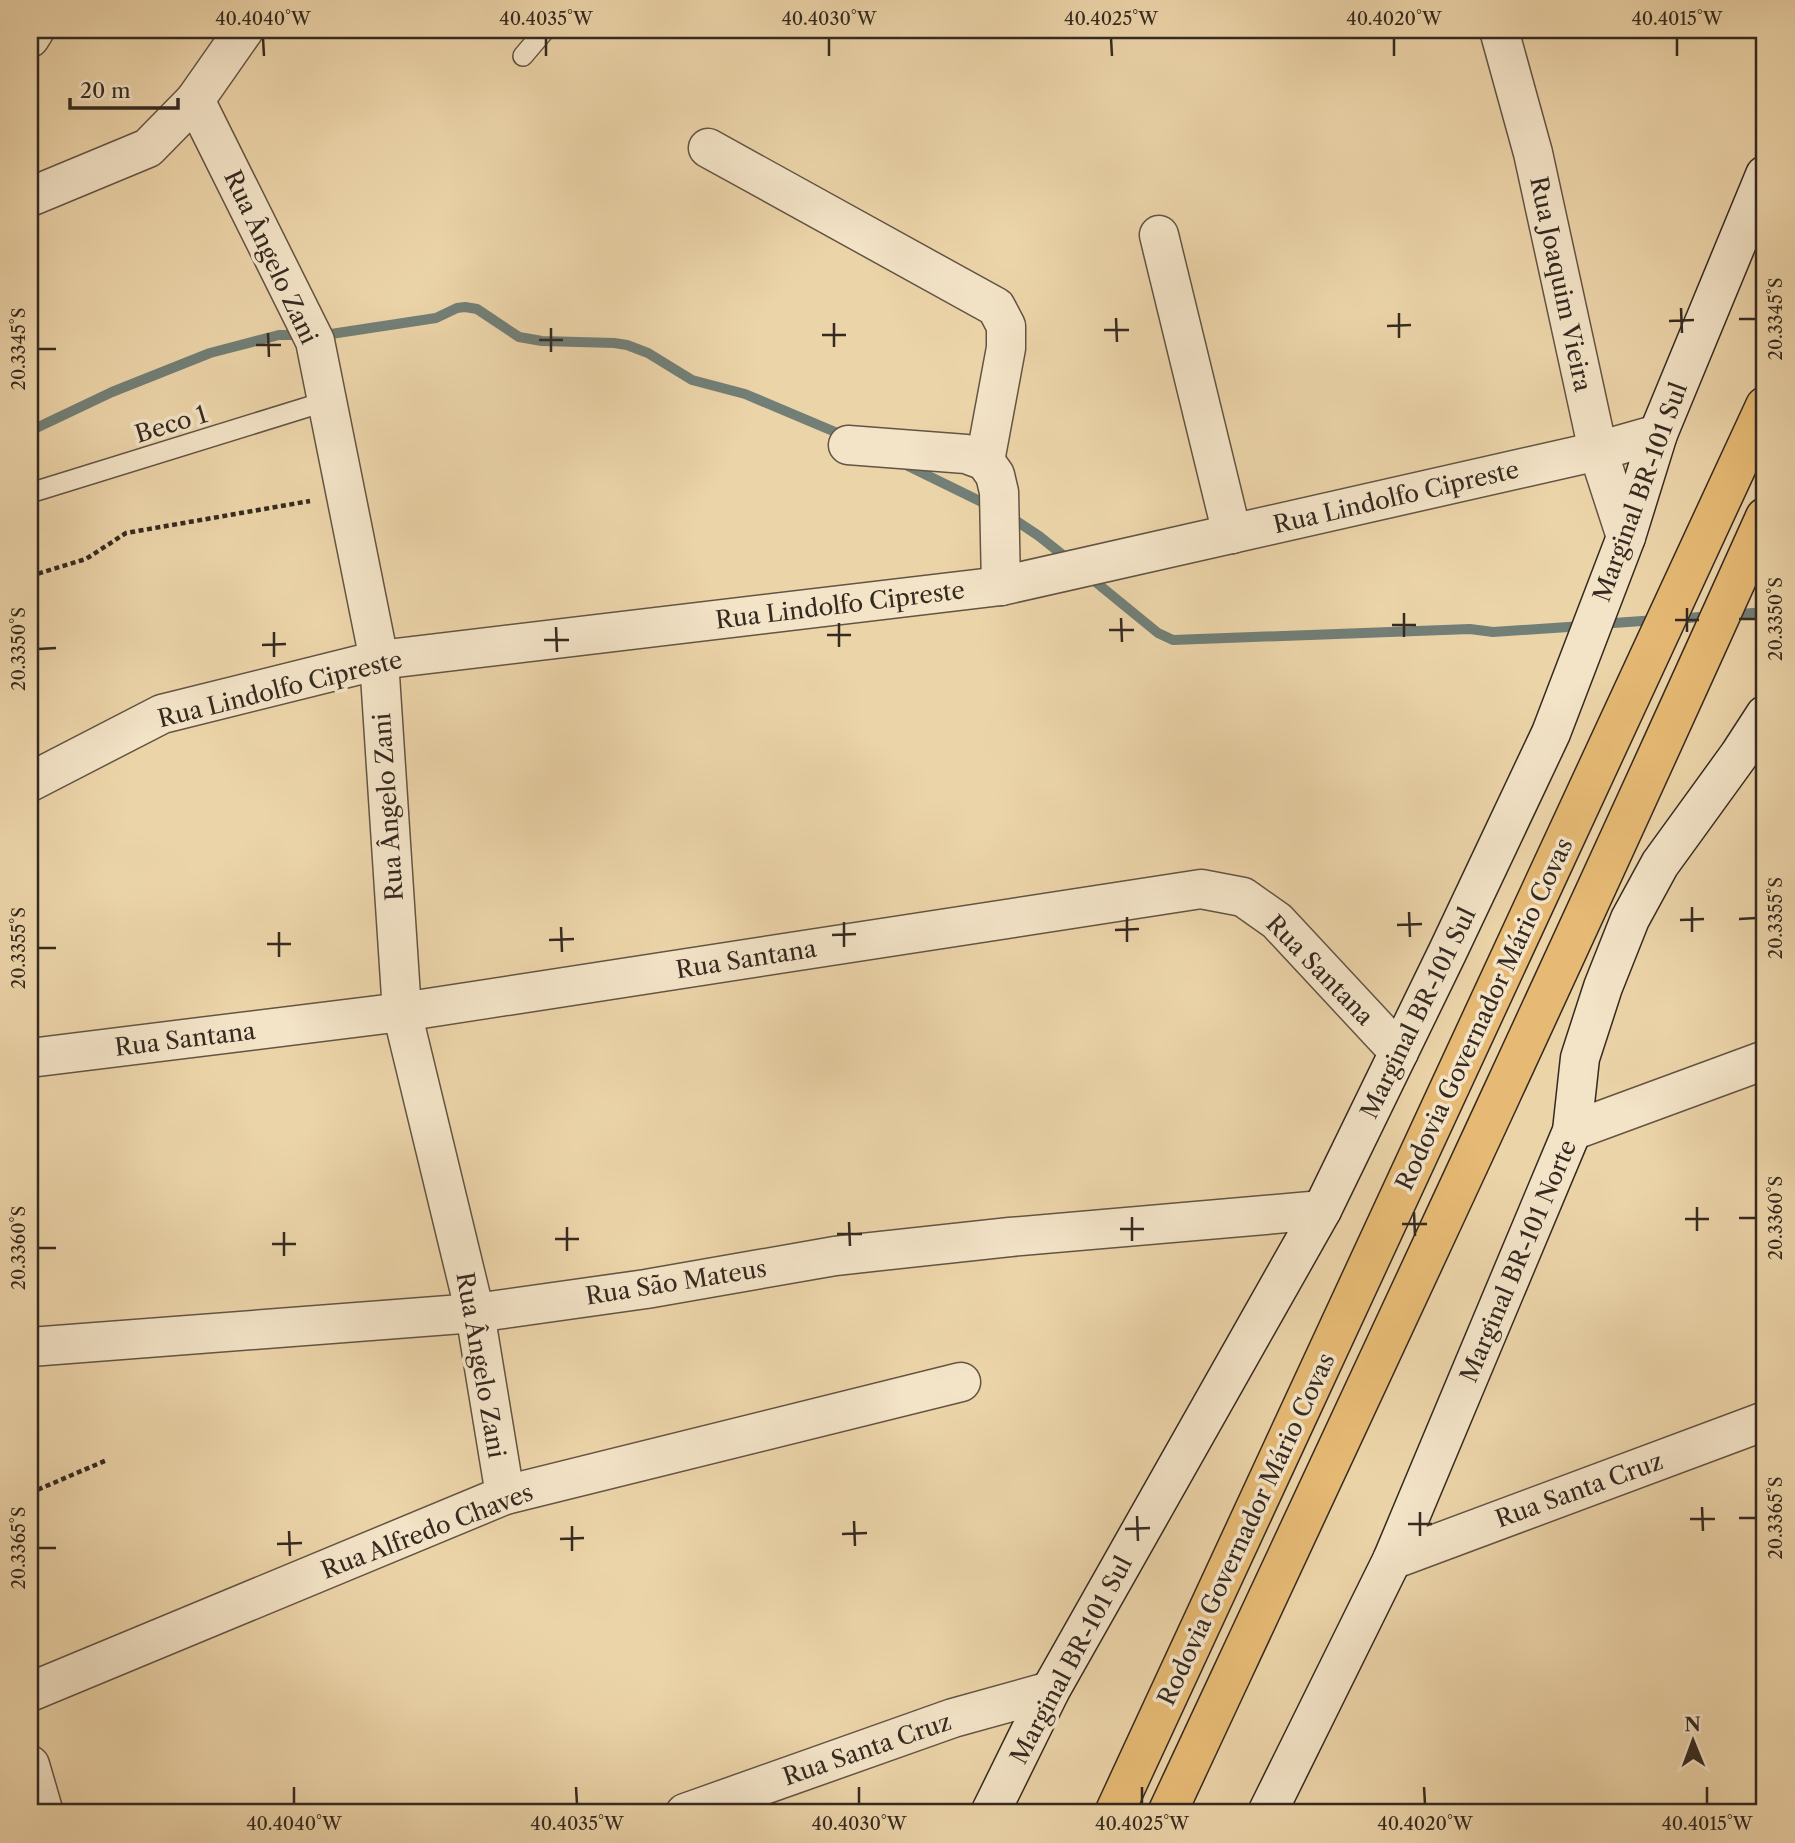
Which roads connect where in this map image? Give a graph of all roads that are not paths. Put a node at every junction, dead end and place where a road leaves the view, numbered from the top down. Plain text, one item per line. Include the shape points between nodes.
1 (35, 30) edge
2 (244, 30) edge
3 (545, 30) edge
4 (1499, 30) edge
5 (30, 38) edge
6 (523, 57) dead end
7 (195, 100) junction
8 (708, 148) dead end
9 (1765, 175) edge
10 (30, 197) edge
11 (1159, 235) dead end
12 (327, 401) junction
13 (1765, 406) edge
14 (1658, 434) junction
15 (848, 445) dead end
16 (1598, 451) junction
17 (985, 461) junction
18 (30, 493) edge
19 (1765, 517) edge
20 (1232, 534) junction
21 (1626, 537) junction
22 (1001, 586) junction
23 (379, 660) junction
24 (1765, 715) edge
25 (30, 782) edge
26 (402, 1012) junction
27 (1399, 1052) junction
28 (30, 1058) edge
29 (1765, 1060) edge
30 (1573, 1132) junction
31 (1322, 1210) junction
32 (475, 1313) junction
33 (30, 1347) edge
34 (961, 1382) dead end
35 (1765, 1421) edge
36 (505, 1495) junction
37 (1392, 1560) junction
38 (1050, 1691) junction
39 (30, 1692) edge
40 (30, 1765) edge
41 (44, 1813) edge
42 (685, 1813) edge
43 (990, 1813) edge
44 (1114, 1813) edge
45 (1167, 1813) edge
46 (1267, 1813) edge

1 - 5 street
2 - 7 street
3 - 6 lane
4 - 16 street, Rua Joaquim Vieira via 1533,153
7 - 10 street via 148,148
7 - 12 street, Rua Ângelo Zani via 315,341
8 - 17 street via 996,307 1006,326 1006,348
9 - 14 street, Marginal BR-101 Sul
11 - 20 street
12 - 18 lane, Beco 1
12 - 23 street, Rua Ângelo Zani
13 - 44 highway, Rodovia Governador Mário Covas
14 - 16 street, Rua Lindolfo Cipreste
14 - 21 street, Marginal BR-101 Sul
15 - 17 street via 966,454
16 - 20 street, Rua Lindolfo Cipreste
16 - 21 street, Rua Joaquim Vieira
17 - 22 street via 999,492
19 - 45 highway, Rodovia Governador Mário Covas
20 - 22 street, Rua Lindolfo Cipreste
21 - 27 street, Marginal BR-101 Sul via 1551,733
22 - 23 street, Rua Lindolfo Cipreste
23 - 25 street, Rua Lindolfo Cipreste via 163,714
23 - 26 street, Rua Ângelo Zani
24 - 30 street, Marginal BR-101 Norte via 1660,864 1630,919 1580,1058
26 - 27 street, Rua Santana via 1201,889 1243,897 1276,921
26 - 28 street, Rua Santana
26 - 32 street, Rua Ângelo Zani
27 - 31 street, Marginal BR-101 Sul
29 - 30 street
30 - 37 street, Marginal BR-101 Norte
31 - 32 street, Rua São Mateus via 835,1256
31 - 38 street, Marginal BR-101 Sul
32 - 33 street, Rua São Mateus
32 - 36 street, Rua Ângelo Zani
34 - 36 street, Rua Alfredo Chaves
35 - 37 street, Rua Santa Cruz
36 - 39 street, Rua Alfredo Chaves
37 - 46 street, Marginal BR-101 Norte
38 - 42 street, Rua Santa Cruz via 953,1718
38 - 43 street, Marginal BR-101 Sul
40 - 41 street

